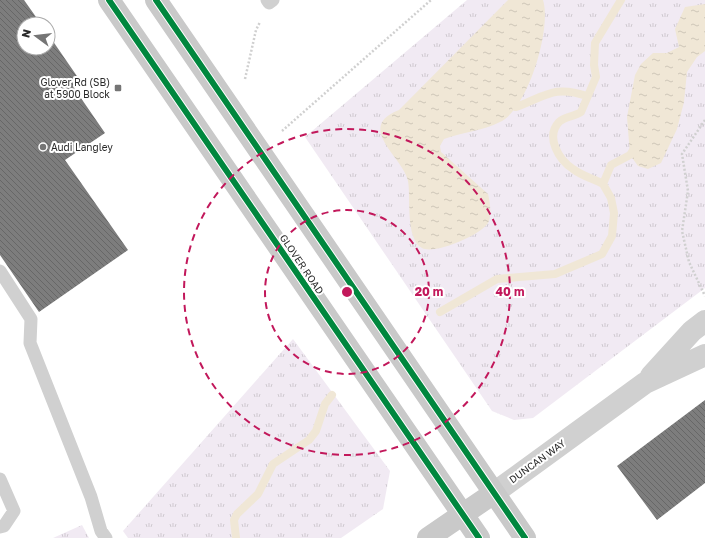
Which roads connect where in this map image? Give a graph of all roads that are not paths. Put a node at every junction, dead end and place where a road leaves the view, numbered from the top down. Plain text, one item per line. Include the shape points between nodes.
1 (109, 0) edge
2 (156, 0) edge
3 (0, 271) edge
4 (705, 321) edge
5 (705, 355) edge
6 (645, 383) junction
7 (0, 479) edge
8 (494, 492) junction
9 (463, 514) junction
10 (0, 527) edge
11 (106, 538) edge
12 (428, 538) edge
13 (479, 538) edge
14 (525, 538) edge

1 - 9 main road, GLOVER ROAD
2 - 8 main road
3 - 11 lane via 31,319 30,343 91,496 101,531
4 - 6 street, DUNCAN WAY via 692,331
5 - 6 street, DUNCAN WAY
6 - 8 street, DUNCAN WAY
7 - 10 lane via 14,511 4,526
8 - 9 main road, DUNCAN WAY
8 - 14 main road
9 - 12 main road, DUNCAN WAY
9 - 13 main road, GLOVER ROAD

